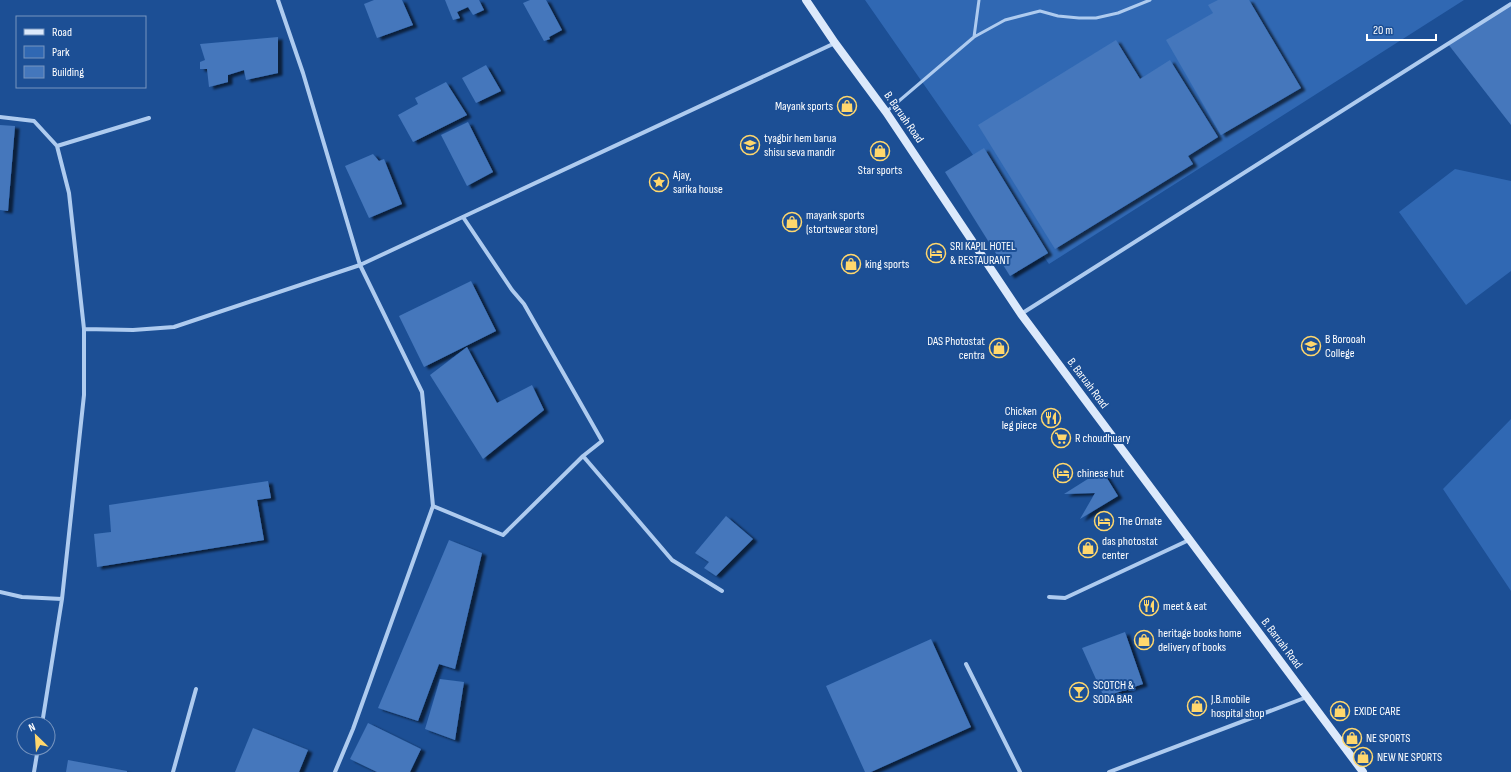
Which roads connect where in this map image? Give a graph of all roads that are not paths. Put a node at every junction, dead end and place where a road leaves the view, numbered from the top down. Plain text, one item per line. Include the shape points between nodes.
1 (278, 0) edge
2 (806, 0) edge
3 (979, 0) edge
4 (1150, 0) edge
5 (1511, 4) edge
6 (974, 37) junction
7 (835, 43) junction
8 (886, 112) junction
9 (0, 117) edge
10 (149, 118) dead end
11 (57, 146) junction
12 (463, 217) junction
13 (360, 265) junction
14 (1021, 314) junction
15 (84, 329) junction
16 (582, 456) junction
17 (433, 506) junction
18 (1190, 540) junction
19 (722, 591) dead end
20 (0, 592) edge
21 (1049, 597) dead end
22 (62, 599) junction
23 (966, 664) dead end
24 (196, 689) dead end
25 (1307, 697) junction
26 (43, 716) edge
27 (37, 756) edge
28 (34, 772) edge
29 (173, 772) edge
30 (335, 772) edge
31 (1020, 772) edge
32 (1109, 772) edge
33 (1363, 772) edge

1 - 13 street via 303,73
2 - 7 main road, B. Baruah Road
3 - 6 lane
4 - 6 lane via 1118,13 1096,18 1058,16 1040,11 1005,20
5 - 14 street
6 - 8 lane
7 - 8 main road, B. Baruah Road
7 - 12 street
8 - 14 main road, B. Baruah Road
9 - 11 street via 34,121
10 - 11 street
11 - 15 street via 70,193
12 - 13 street
12 - 16 street via 524,304 602,441
13 - 15 street via 174,326 132,330
13 - 17 street via 422,392
14 - 18 main road, B. Baruah Road
15 - 22 street via 84,395
16 - 17 street via 503,536
16 - 19 street via 672,560
17 - 30 street via 353,729
18 - 21 street via 1065,598
18 - 25 main road, B. Baruah Road
20 - 22 street via 22,597
22 - 26 street
23 - 31 street
24 - 29 street
25 - 32 street
25 - 33 main road, B. Baruah Road
27 - 28 street

